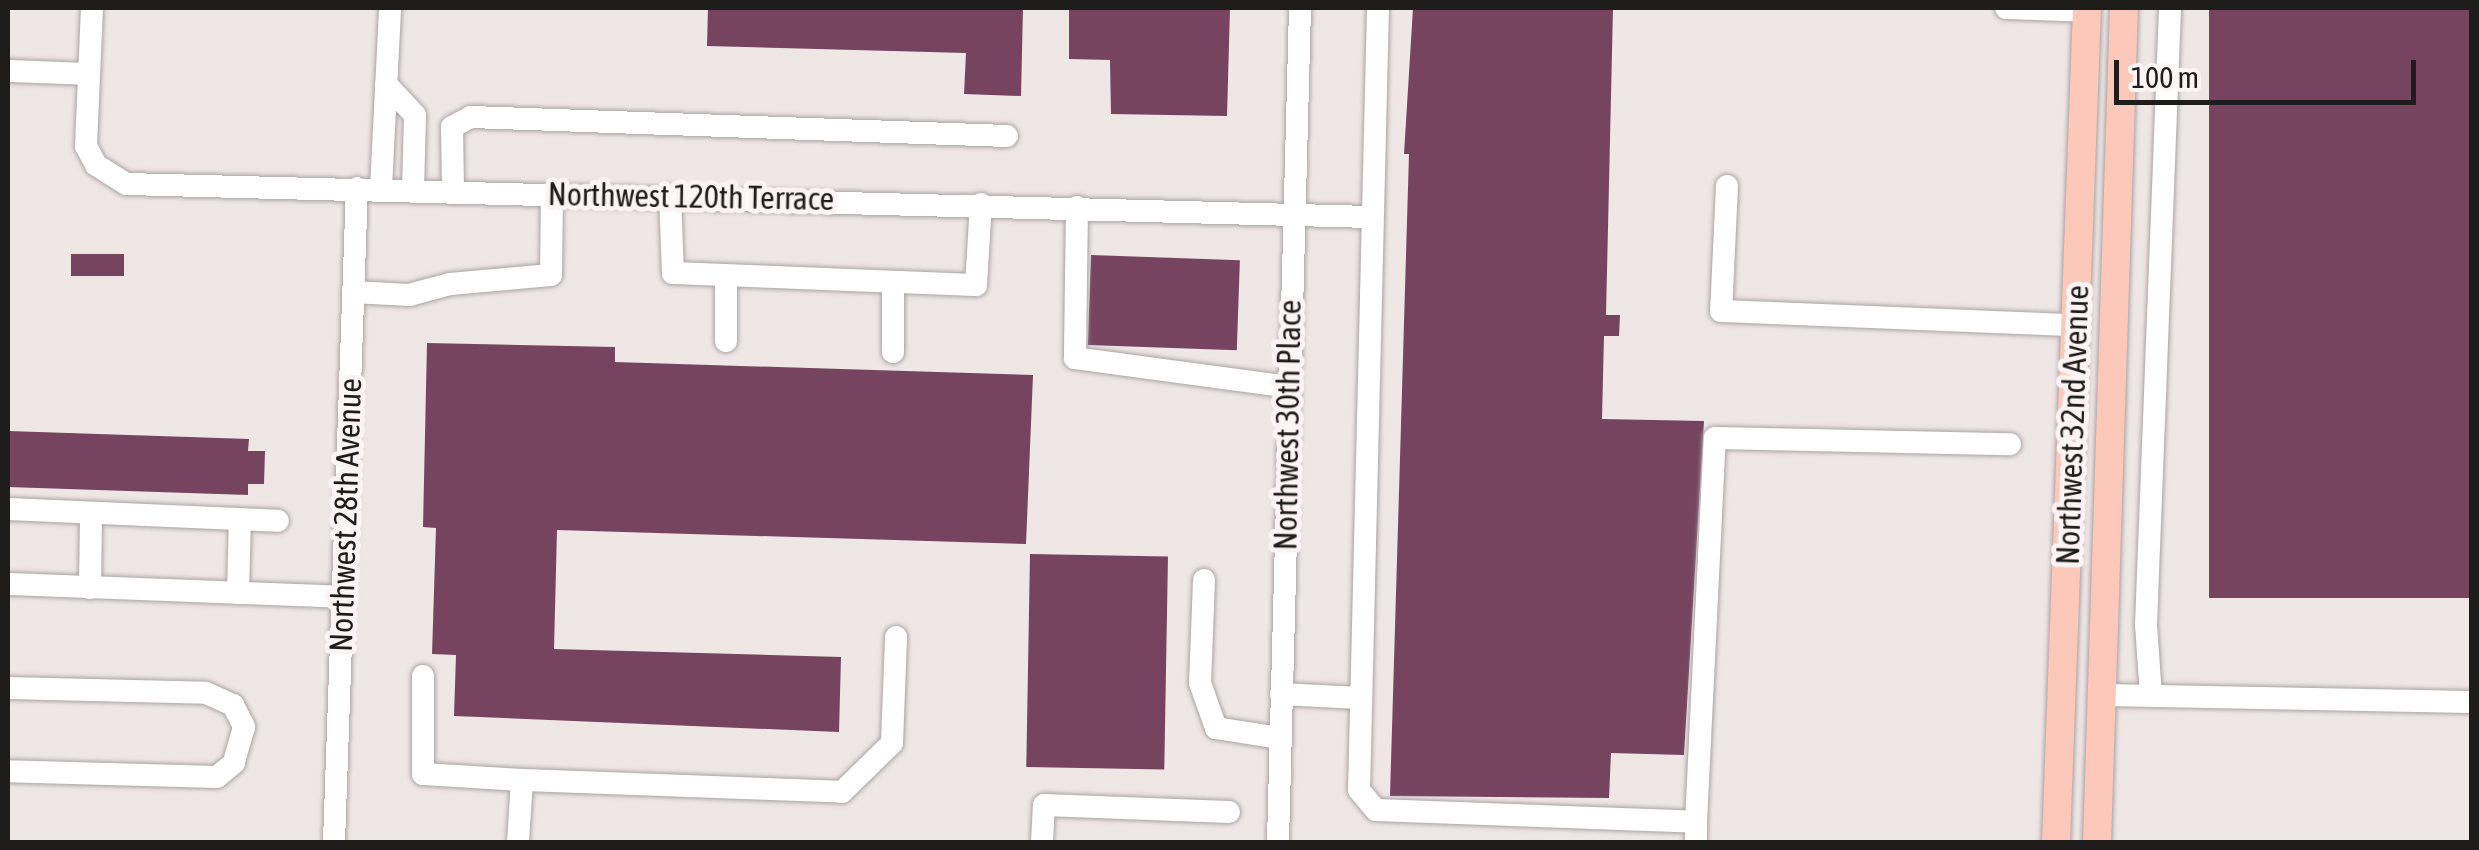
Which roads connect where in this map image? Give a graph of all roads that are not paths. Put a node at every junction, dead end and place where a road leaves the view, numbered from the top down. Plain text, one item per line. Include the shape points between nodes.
1 (92, 8) edge
2 (390, 8) edge
3 (1300, 8) edge
4 (1378, 8) edge
5 (2006, 8) edge
6 (2124, 8) edge
7 (2170, 8) edge
8 (2087, 9) edge
9 (8, 71) edge
10 (89, 74) junction
11 (386, 84) junction
12 (1007, 136) dead end
13 (1726, 186) dead end
14 (357, 188) junction
15 (397, 189) junction
16 (453, 190) junction
17 (552, 193) junction
18 (670, 196) junction
19 (982, 204) junction
20 (1077, 207) junction
21 (1293, 212) junction
22 (1372, 218) junction
23 (726, 275) junction
24 (893, 282) junction
25 (354, 292) junction
26 (2076, 325) junction
27 (726, 340) dead end
28 (892, 352) dead end
29 (1288, 388) junction
30 (2010, 444) dead end
31 (8, 509) edge
32 (92, 513) junction
33 (240, 519) junction
34 (278, 521) dead end
35 (1204, 580) dead end
36 (8, 584) edge
37 (90, 588) junction
38 (238, 593) junction
39 (344, 597) junction
40 (896, 637) dead end
41 (424, 676) dead end
42 (8, 688) edge
43 (1281, 694) junction
44 (2102, 695) junction
45 (2151, 696) junction
46 (1359, 698) junction
47 (2472, 702) edge
48 (1280, 738) junction
49 (8, 771) edge
50 (522, 780) junction
51 (1229, 812) dead end
52 (1696, 832) edge
53 (334, 842) edge
54 (518, 842) edge
55 (1042, 842) edge
56 (1278, 842) edge
57 (2056, 842) edge
58 (2097, 842) edge

1 - 10 street
2 - 11 street
3 - 21 street, Northwest 30th Place
4 - 22 street
5 - 8 street
6 - 44 main road, Northwest 32nd Avenue
7 - 45 street via 2146,625
8 - 26 main road, Northwest 32nd Avenue
9 - 10 street
10 - 14 street, Northwest 120th Terrace via 86,146 96,164 127,184
11 - 15 street
11 - 15 street via 415,116
12 - 16 street via 471,117 452,127
13 - 26 street via 1721,311
14 - 15 street, Northwest 120th Terrace
14 - 25 street, Northwest 28th Avenue
15 - 16 street, Northwest 120th Terrace
16 - 17 street, Northwest 120th Terrace
17 - 18 street, Northwest 120th Terrace
17 - 25 street via 551,275 450,284 409,295
18 - 19 street, Northwest 120th Terrace
18 - 23 street via 673,273
19 - 20 street, Northwest 120th Terrace
19 - 24 street via 976,285
20 - 21 street, Northwest 120th Terrace
20 - 29 street via 1075,358
21 - 22 street, Northwest 120th Terrace
21 - 29 street, Northwest 30th Place
22 - 46 street
23 - 24 street
23 - 27 street
24 - 28 street
25 - 39 street, Northwest 28th Avenue
26 - 57 main road, Northwest 32nd Avenue
29 - 43 street, Northwest 30th Place
30 - 52 street via 1715,438
31 - 32 street
32 - 33 street
32 - 37 street
33 - 34 street
33 - 38 street
35 - 48 street via 1200,683 1216,728
36 - 37 street
37 - 38 street
38 - 39 street
39 - 53 street, Northwest 28th Avenue
40 - 50 street via 892,743 842,792
41 - 50 street via 423,774
42 - 49 street via 206,693 232,705 244,727 234,763 216,776
43 - 46 street
43 - 48 street, Northwest 30th Place
44 - 45 street
44 - 58 main road, Northwest 32nd Avenue
45 - 47 street
46 - 52 street via 1359,790 1376,810
48 - 56 street, Northwest 30th Place
50 - 54 street
51 - 55 street via 1044,804

